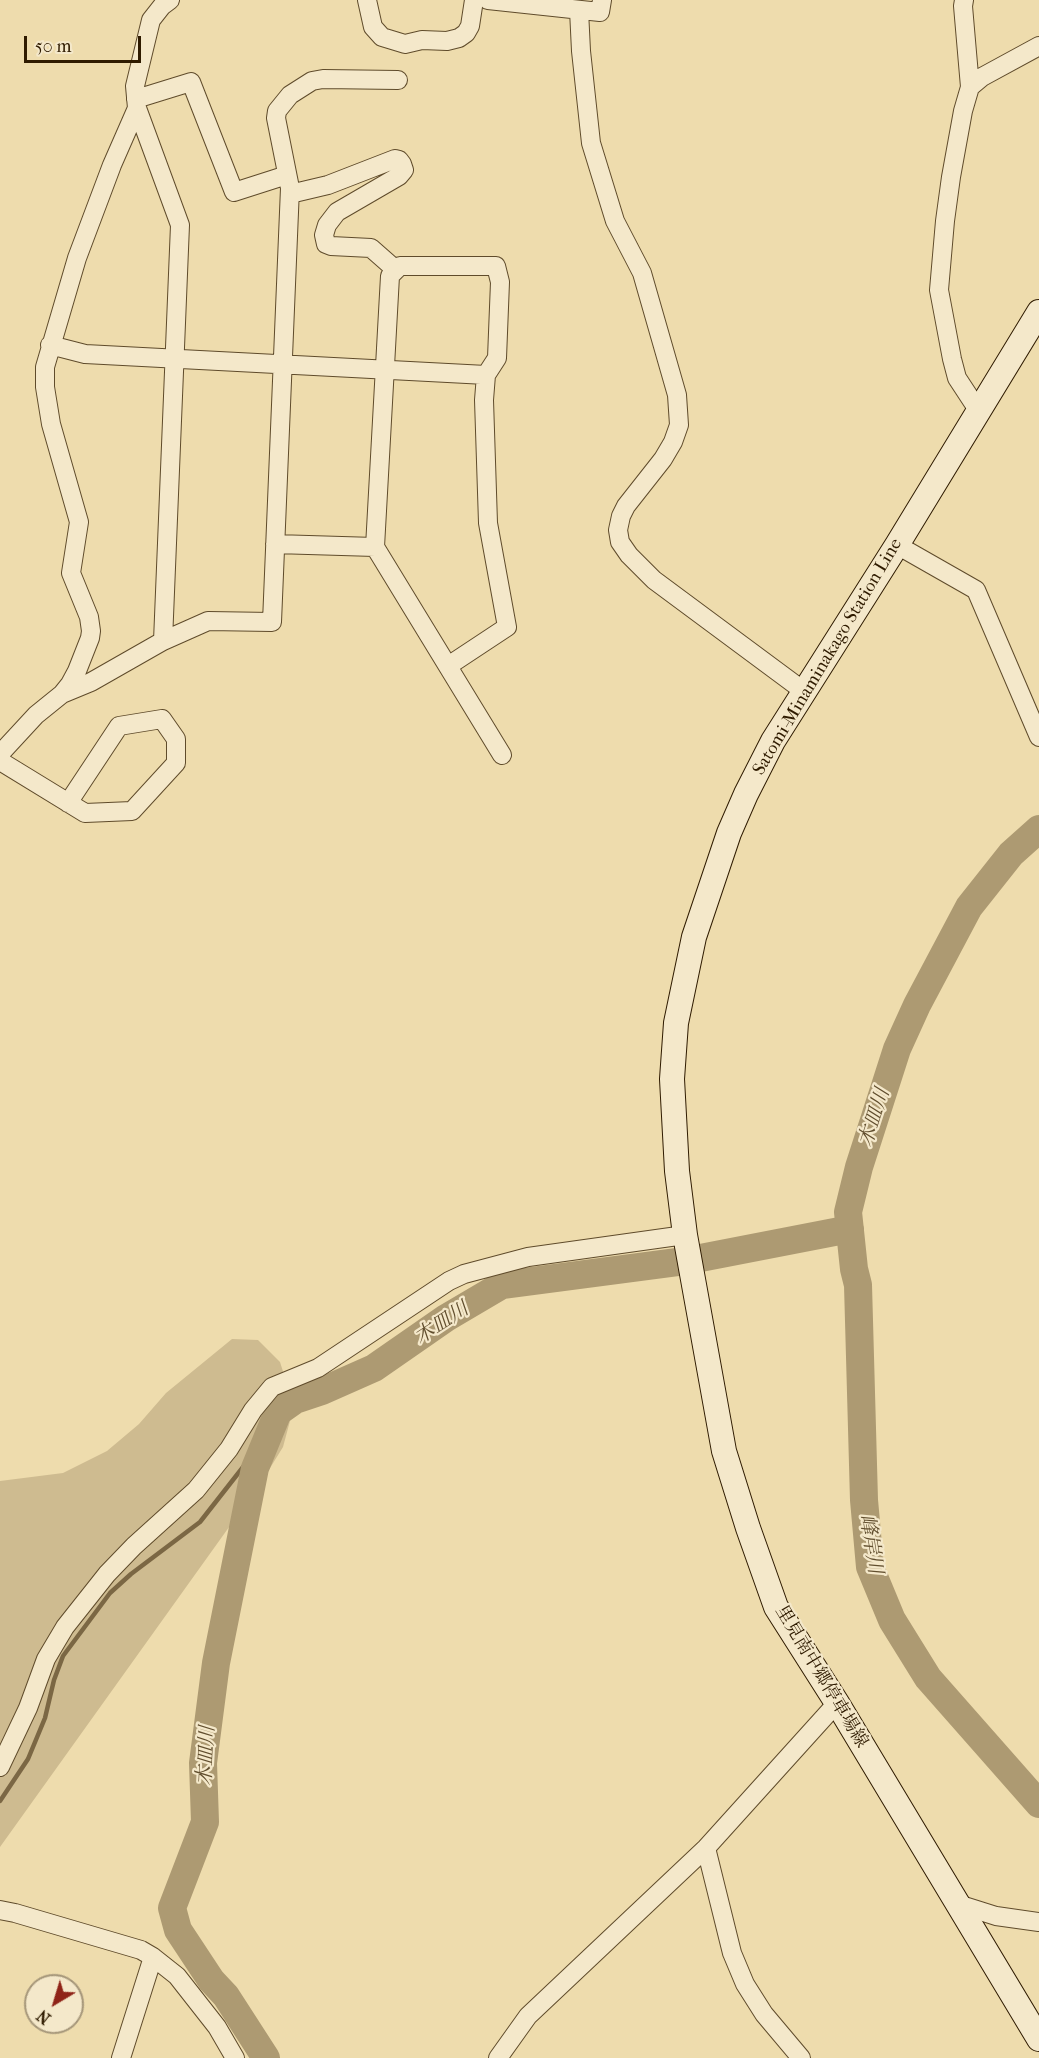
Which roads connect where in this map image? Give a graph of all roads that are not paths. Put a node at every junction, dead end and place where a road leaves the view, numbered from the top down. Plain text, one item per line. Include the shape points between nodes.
1 (170, 0) edge
2 (367, 0) edge
3 (474, 0) edge
4 (488, 0) edge
5 (602, 0) edge
6 (964, 0) edge
7 (579, 10) junction
8 (1039, 46) edge
9 (398, 80) dead end
10 (970, 87) junction
11 (136, 103) junction
12 (287, 175) junction
13 (290, 194) junction
14 (396, 270) junction
15 (1039, 312) edge
16 (50, 345) junction
17 (174, 358) junction
18 (283, 364) junction
19 (385, 370) junction
20 (486, 375) junction
21 (978, 410) junction
22 (275, 544) junction
23 (897, 545) junction
24 (375, 547) junction
25 (163, 641) junction
26 (448, 666) junction
27 (805, 692) junction
28 (62, 694) junction
29 (1039, 737) edge
30 (0, 754) edge
31 (502, 755) dead end
32 (0, 761) edge
33 (69, 803) junction
34 (685, 1239) junction
35 (837, 1703) junction
36 (0, 1767) edge
37 (706, 1848) junction
38 (958, 1904) junction
39 (0, 1910) edge
40 (1039, 1922) edge
41 (153, 1957) junction
42 (1039, 2039) edge
43 (121, 2058) edge
44 (235, 2058) edge
45 (498, 2058) edge
46 (801, 2058) edge

1 - 11 street via 154,15 149,26 136,78
2 - 3 street via 373,27 382,37 405,44 459,38 470,26
4 - 7 street
5 - 7 street via 600,12
6 - 10 street
7 - 27 street via 591,143 615,221 642,273 677,394 679,425 673,442 626,506 618,530 620,542 654,580
8 - 10 street
9 - 12 street via 322,79 296,91 282,104 276,118
10 - 21 street via 951,177 939,290 957,378
11 - 12 street via 191,82 234,192
11 - 16 street via 76,258
11 - 17 street via 180,225
12 - 13 street
13 - 14 street via 399,160 404,171 336,212 324,235 331,246 371,248
13 - 18 street
14 - 19 street via 390,276
14 - 20 street via 400,266 496,266 500,282 497,358
15 - 21 main road, Satomi-Minaminakago Station Line
16 - 17 street via 85,354
16 - 28 street via 45,387 51,424 79,522 71,573 91,631 77,671
17 - 18 street
17 - 25 street
18 - 19 street
18 - 22 street
19 - 20 street
19 - 24 street
20 - 26 street via 488,524 507,627
21 - 23 main road, Satomi-Minaminakago Station Line
22 - 24 street
22 - 25 street via 272,622 208,621
23 - 27 main road, Satomi-Minaminakago Station Line
23 - 29 street via 976,590
24 - 26 street
25 - 28 street
26 - 31 street
27 - 34 main road, Satomi-Minaminakago Station Line via 773,741 729,833 685,974 672,1079
28 - 30 street
32 - 33 street
33 - 33 street via 85,813 132,811 176,763 176,739 162,719 119,726
34 - 35 main road, 里見南中郷停車場線 via 724,1451 748,1528 776,1607
34 - 36 street via 528,1257 464,1274 318,1368 272,1387 196,1490 107,1574 65,1627 46,1659
35 - 37 street
35 - 38 main road, 里見南中郷停車場線
37 - 45 street via 528,2016
37 - 46 street via 732,1953 745,1984
38 - 40 street via 996,1916
38 - 42 main road, 里見南中郷停車場線
39 - 41 street via 141,1950
41 - 43 street
41 - 44 street via 177,1976 217,2027

